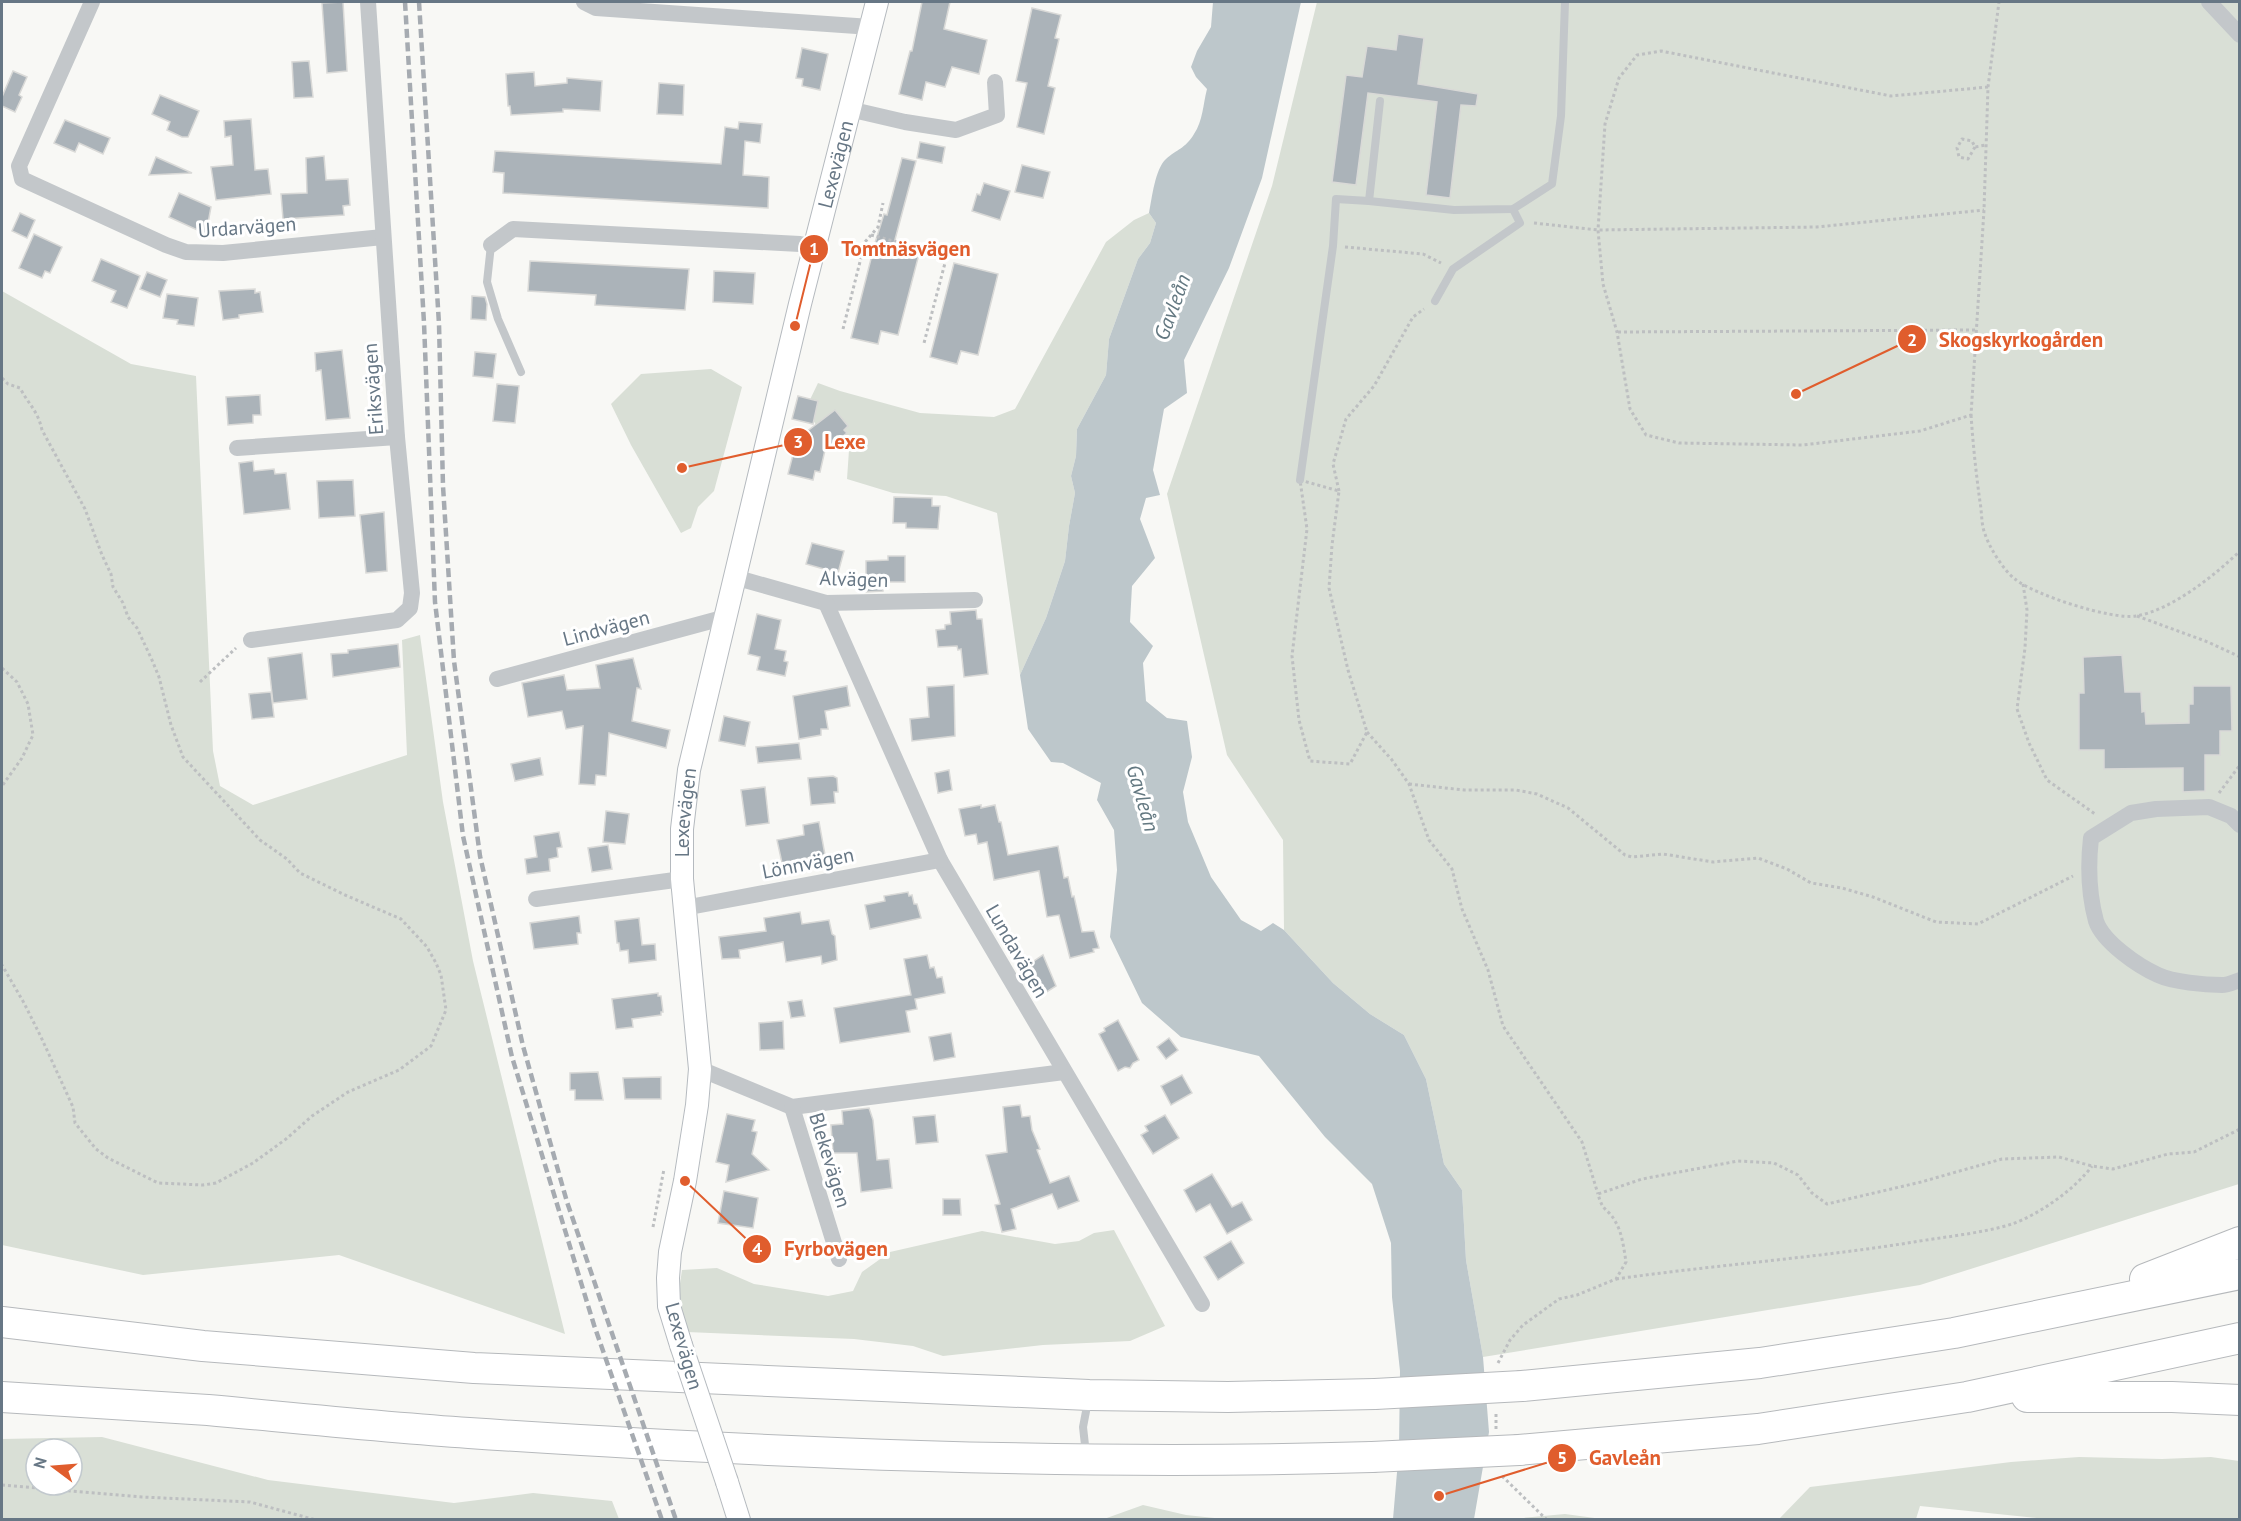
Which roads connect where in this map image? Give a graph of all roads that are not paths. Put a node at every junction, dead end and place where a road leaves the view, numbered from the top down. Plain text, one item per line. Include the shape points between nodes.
1 (92, 2) edge
2 (368, 2) edge
3 (584, 2) edge
4 (876, 2) edge
5 (1565, 2) edge
6 (2208, 2) edge
7 (871, 27) junction
8 (2240, 35) edge
9 (996, 82) dead end
10 (1380, 101) dead end
11 (849, 109) junction
12 (1369, 201) junction
13 (1513, 209) junction
14 (383, 237) junction
15 (491, 245) joint
16 (816, 247) junction
17 (1435, 301) road end
18 (521, 372) dead end
19 (397, 437) junction
20 (237, 448) dead end
21 (1300, 480) road end
22 (734, 577) junction
23 (975, 600) dead end
24 (826, 603) junction
25 (726, 617) junction
26 (251, 640) road end
27 (496, 679) dead end
28 (2240, 825) edge
29 (939, 860) junction
30 (682, 879) junction
31 (536, 899) dead end
32 (684, 908) junction
33 (2240, 980) edge
34 (700, 1070) junction
35 (1064, 1072) junction
36 (792, 1107) junction
37 (2240, 1242) edge
38 (839, 1259) dead end
39 (2240, 1274) edge
40 (1202, 1304) dead end
41 (2041, 1316) junction
42 (2, 1322) edge
43 (2240, 1338) edge
44 (2, 1378) edge
45 (1089, 1395) junction
46 (2, 1396) edge
47 (1967, 1397) junction
48 (2240, 1400) edge
49 (204, 1410) junction
50 (1086, 1460) junction
51 (739, 1520) edge

1 - 14 street, Urdarvägen via 19,166 22,179 186,252 223,253
2 - 14 street, Eriksvägen
3 - 7 street via 596,8
4 - 7 street, Lexevägen
5 - 13 lane via 1562,116 1552,184
6 - 8 street
7 - 11 street, Lexevägen
9 - 11 street, Lexevägen via 997,115 956,130
10 - 12 lane
11 - 16 street, Lexevägen
12 - 13 lane via 1454,210
12 - 21 lane via 1336,199
13 - 17 lane via 1520,223 1454,269
14 - 19 street, Eriksvägen
15 - 16 street via 513,229
15 - 18 lane via 487,282
16 - 22 street, Lexevägen
19 - 20 street
19 - 26 street, Eriksvägen via 412,593 410,608 397,620
22 - 24 street, Alvägen
22 - 25 street, Lexevägen
23 - 24 street, Alvägen
24 - 29 street, Lundavägen
25 - 27 street, Lindvägen
25 - 30 street, Lexevägen via 689,770 682,829
28 - 33 street via 2231,816 2209,807 2131,813 2091,838 2090,872 2097,922 2106,938 2123,953 2159,976 2199,984 2225,985
29 - 32 street, Lönnvägen
29 - 35 street, Lundavägen
30 - 31 street
30 - 32 street, Lexevägen
32 - 34 street, Lexevägen
34 - 36 street
34 - 51 street, Lexevägen, bridge via 685,1181 670,1252 669,1306
35 - 36 street
35 - 40 street, Lundavägen
36 - 38 street, Blekevägen
37 - 41 highway
39 - 41 highway
41 - 45 highway, bridge via 1760,1363 1510,1379 1375,1394
42 - 45 highway via 203,1346 474,1368
43 - 47 highway
44 - 49 highway
45 - 50 lane via 1083,1427
46 - 49 highway
47 - 48 highway
47 - 50 highway, bridge via 1758,1429 1507,1443 1372,1457
49 - 50 highway via 466,1433 831,1454

